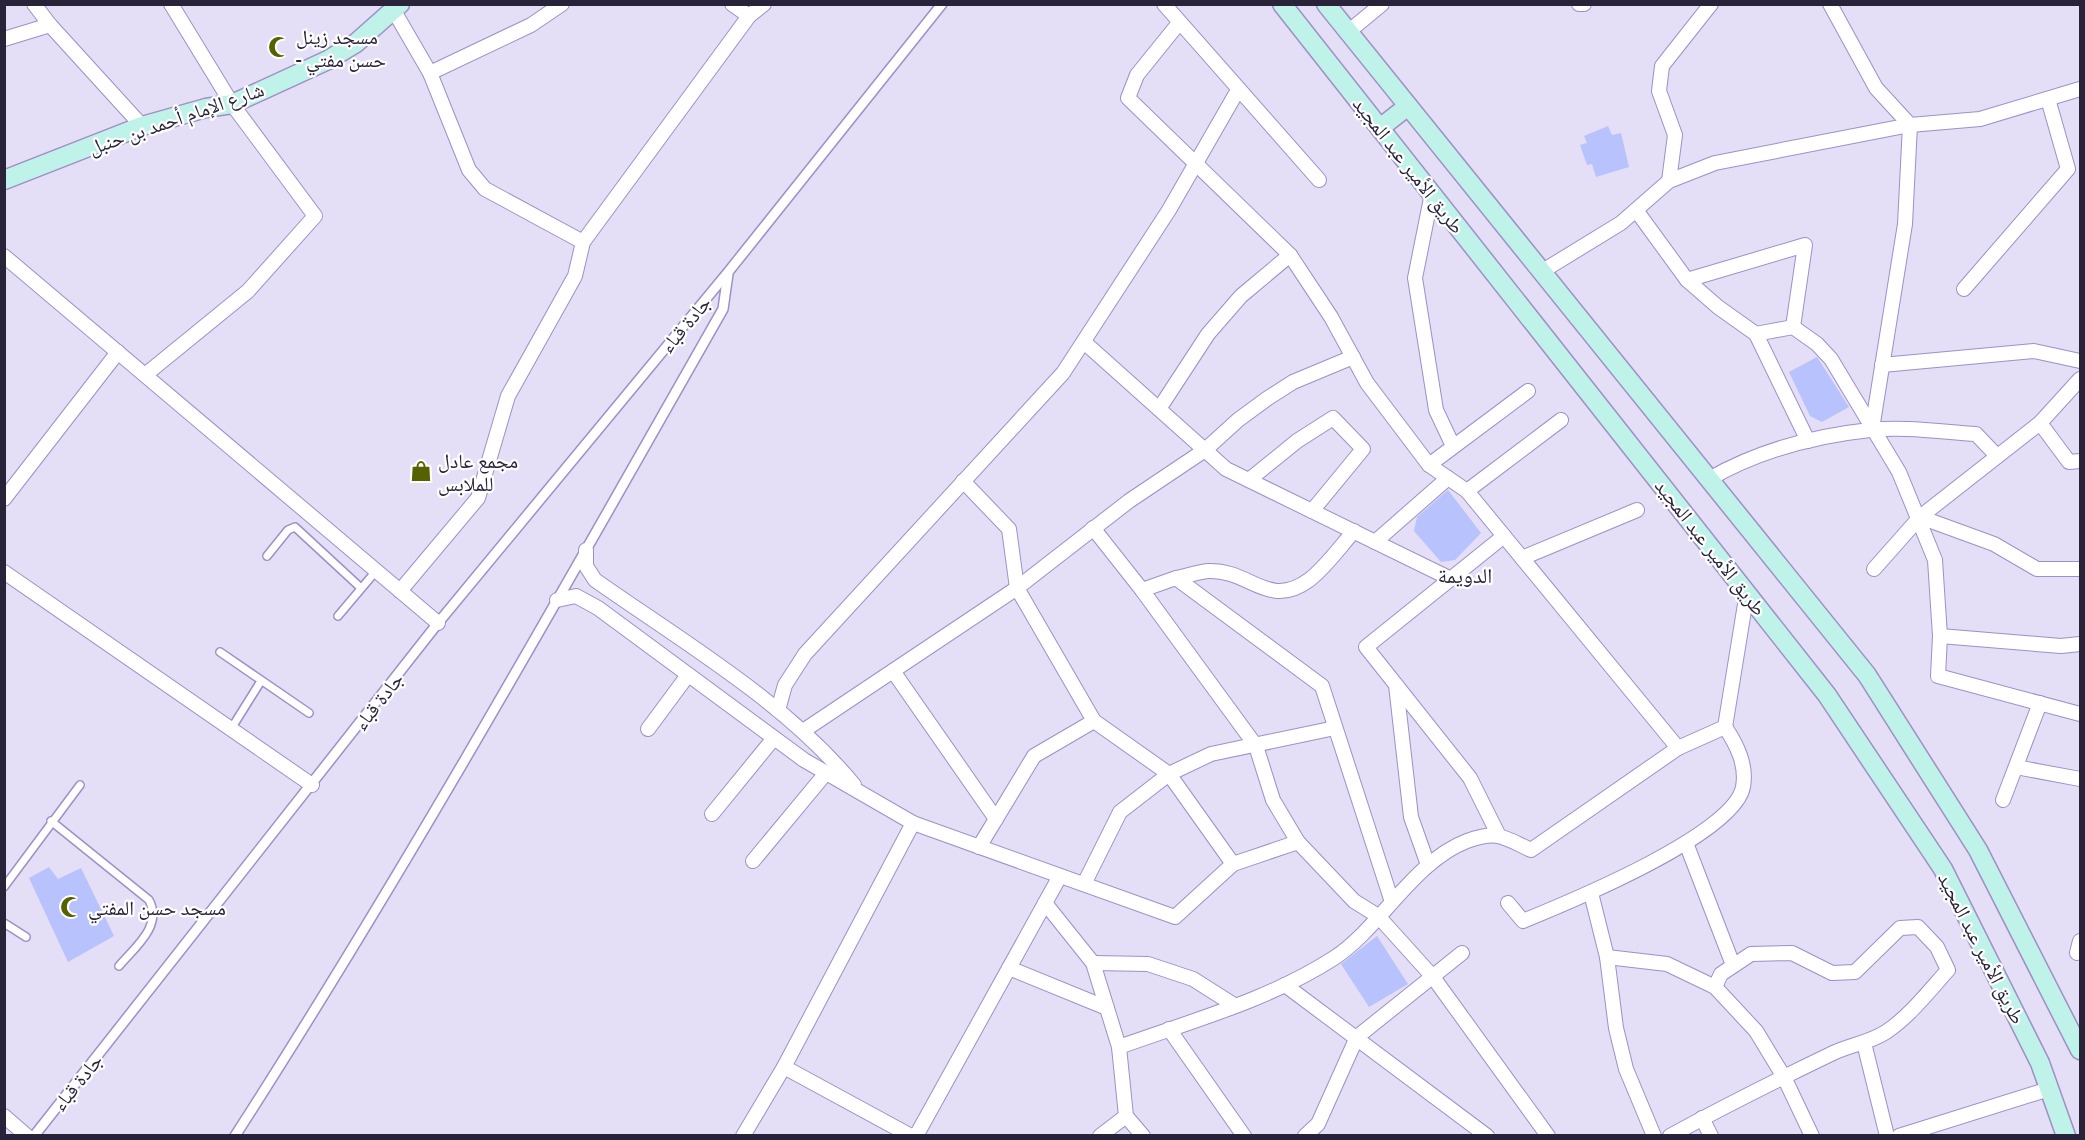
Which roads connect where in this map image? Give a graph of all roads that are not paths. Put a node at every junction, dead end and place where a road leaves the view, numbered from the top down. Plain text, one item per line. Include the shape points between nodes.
1 (34, 4) edge
2 (171, 4) edge
3 (562, 4) edge
4 (732, 4) edge
5 (764, 4) edge
6 (942, 4) edge
7 (1164, 4) edge
8 (1282, 4) edge
9 (1326, 4) edge
10 (1382, 4) edge
11 (1711, 4) edge
12 (1830, 4) edge
13 (397, 8) edge
14 (749, 16) junction
15 (1179, 22) junction
16 (50, 25) junction
17 (1348, 32) junction
18 (4, 39) edge
19 (430, 73) junction
20 (2080, 89) edge
21 (1238, 90) junction
22 (2048, 99) junction
23 (231, 104) junction
24 (1408, 106) junction
25 (1910, 125) junction
26 (142, 126) junction
27 (1380, 128) junction
28 (1197, 163) junction
29 (4, 180) edge
30 (1319, 180) dead end
31 (1669, 181) junction
32 (1432, 194) junction
33 (1636, 210) junction
34 (583, 242) junction
35 (1290, 255) junction
36 (4, 256) edge
37 (729, 272) junction
38 (1541, 272) junction
39 (1687, 280) junction
40 (1964, 289) dead end
41 (1792, 327) junction
42 (1756, 334) junction
43 (1084, 342) junction
44 (118, 352) junction
45 (1353, 357) junction
46 (2080, 361) edge
47 (1882, 365) junction
48 (145, 375) junction
49 (2080, 379) edge
50 (1528, 391) dead end
51 (1159, 409) junction
52 (1561, 420) dead end
53 (2040, 423) junction
54 (1872, 429) junction
55 (1808, 441) junction
56 (1453, 446) junction
57 (1205, 450) junction
58 (1997, 456) junction
59 (2080, 461) edge
60 (1429, 465) junction
61 (1448, 478) junction
62 (1709, 479) junction
63 (1249, 480) junction
64 (963, 481) junction
65 (1467, 491) junction
66 (4, 499) edge
67 (1637, 510) dead end
68 (1312, 511) junction
69 (1920, 518) junction
70 (1093, 528) junction
71 (1354, 531) junction
72 (1504, 536) junction
73 (1375, 542) junction
74 (586, 550) junction
75 (267, 556) dead end
76 (1522, 558) junction
77 (1874, 569) dead end
78 (2080, 569) edge
79 (376, 571) junction
80 (4, 572) edge
81 (1176, 578) junction
82 (1451, 579) junction
83 (362, 588) junction
84 (1017, 588) junction
85 (1142, 590) junction
86 (400, 591) junction
87 (1747, 592) junction
88 (557, 600) junction
89 (338, 616) dead end
90 (438, 623) junction
91 (1941, 636) junction
92 (2080, 644) edge
93 (220, 652) dead end
94 (893, 671) junction
95 (688, 675) junction
96 (261, 681) junction
97 (1396, 685) junction
98 (2040, 702) junction
99 (778, 710) junction
100 (309, 712) dead end
101 (2080, 714) edge
102 (1094, 720) junction
103 (1335, 728) junction
104 (1725, 728) junction
105 (231, 729) junction
106 (648, 729) dead end
107 (803, 731) junction
108 (774, 738) junction
109 (1256, 746) junction
110 (1678, 748) junction
111 (2016, 767) junction
112 (826, 773) junction
113 (1169, 774) junction
114 (2080, 778) edge
115 (80, 785) dead end
116 (312, 785) junction
117 (860, 792) junction
118 (2003, 800) dead end
119 (712, 814) dead end
120 (996, 819) junction
121 (51, 821) junction
122 (913, 823) junction
123 (1498, 834) junction
124 (1298, 842) junction
125 (1686, 843) junction
126 (979, 847) junction
127 (753, 861) dead end
128 (1233, 864) junction
129 (1428, 865) junction
130 (1060, 876) junction
131 (1084, 884) junction
132 (4, 886) edge
133 (1591, 893) junction
134 (1392, 902) junction
135 (1045, 903) junction
136 (1508, 903) dead end
137 (1378, 916) junction
138 (4, 922) edge
139 (26, 936) dead end
140 (1462, 953) dead end
141 (1607, 957) junction
142 (1093, 963) junction
143 (1733, 965) junction
144 (118, 966) dead end
145 (1009, 968) junction
146 (1433, 977) junction
147 (1285, 985) junction
148 (1715, 987) junction
149 (1234, 1005) junction
150 (1107, 1008) junction
151 (1169, 1029) junction
152 (1358, 1037) junction
153 (1864, 1043) junction
154 (1119, 1047) junction
155 (2080, 1050) edge
156 (784, 1067) junction
157 (1784, 1077) junction
158 (2049, 1089) junction
159 (4, 1116) edge
160 (1126, 1116) junction
161 (1702, 1118) junction
162 (27, 1136) edge
163 (34, 1136) edge
164 (234, 1136) edge
165 (743, 1136) edge
166 (911, 1136) edge
167 (916, 1136) edge
168 (1100, 1136) edge
169 (1143, 1136) edge
170 (1244, 1136) edge
171 (1305, 1136) edge
172 (1487, 1136) edge
173 (1548, 1136) edge
174 (1654, 1136) edge
175 (1670, 1136) edge
176 (1711, 1136) edge
177 (1812, 1136) edge
178 (1887, 1136) edge
179 (1899, 1136) edge
180 (2066, 1136) edge

1 - 16 street
2 - 23 street
3 - 19 street via 531,25
4 - 14 street
5 - 14 street
6 - 37 street, جادة قباء
7 - 15 street
8 - 27 main road, طريق الأمير عبد المجيد
9 - 17 main road, طريق الأمير عبد المجيد
10 - 17 street
11 - 31 street via 1662,66 1659,91 1675,135
12 - 25 street via 1876,88
13 - 19 street
13 - 23 main road, شارع الإمام أحمد بن حنبل via 356,43 328,60
14 - 34 street
15 - 21 street
15 - 28 street via 1137,75 1128,98
16 - 18 street
16 - 26 street
17 - 24 main road, طريق الأمير عبد المجيد
19 - 34 street via 469,170 485,189
20 - 22 street
21 - 28 street
21 - 30 street
22 - 25 street via 1980,118
22 - 40 street via 2068,168
23 - 26 main road, شارع الإمام أحمد بن حنبل
23 - 48 street via 315,216 248,291
24 - 27 main road
24 - 38 main road, طريق الأمير عبد المجيد
25 - 31 street via 1715,163
25 - 47 street via 1905,224
26 - 29 main road, شارع الإمام أحمد بن حنبل
27 - 32 main road, طريق الأمير عبد المجيد
28 - 35 street
28 - 43 street
31 - 33 street
32 - 56 street via 1415,278 1436,410
32 - 87 main road, طريق الأمير عبد المجيد
33 - 38 street
33 - 39 street
34 - 86 street via 575,276 508,396 478,498
35 - 45 street
35 - 51 street via 1241,296 1208,334
36 - 44 street
37 - 74 street, جادة قباء via 723,309
37 - 90 street, جادة قباء
38 - 62 main road, طريق الأمير عبد المجيد
39 - 41 street via 1805,245
39 - 42 street
41 - 42 street
41 - 54 street via 1817,344 1830,359
42 - 55 street
43 - 51 street
43 - 64 street via 1063,374
44 - 48 street
44 - 66 street
45 - 57 street via 1293,382 1238,420
45 - 60 street via 1367,383
46 - 47 street via 2034,351
47 - 54 street
48 - 79 street
49 - 53 street
50 - 56 street
51 - 57 street
52 - 65 street
53 - 58 street
53 - 59 street via 2069,462
54 - 55 street
54 - 58 street via 1976,434
54 - 69 street via 1899,472
55 - 62 street via 1739,462
56 - 60 street
57 - 63 street via 1226,469
57 - 70 street
58 - 69 street
60 - 61 street
61 - 65 street
61 - 73 street
62 - 155 main road, طريق الأمير عبد المجيد via 1867,675 1978,850
63 - 68 street
63 - 68 street via 1333,418 1363,449
64 - 84 street via 1009,529
64 - 99 street via 805,654 785,685
65 - 72 street
67 - 76 street
68 - 71 street
69 - 77 street
69 - 78 street via 1994,544 2037,569
69 - 91 street via 1935,560
70 - 84 street
70 - 85 street
71 - 73 street
71 - 81 street via 1311,579 1294,589 1278,593 1209,571
72 - 76 street
72 - 82 street
73 - 82 street
74 - 88 street, جادة قباء
74 - 99 street via 586,566 595,580
75 - 83 lane via 295,527
76 - 110 street
79 - 83 lane
79 - 86 street
80 - 105 street
81 - 85 street
81 - 103 street via 1323,686
82 - 97 street via 1366,647
83 - 89 lane
84 - 94 street
84 - 102 street
85 - 109 street
86 - 90 street
87 - 104 street
87 - 158 main road, طريق الأمير عبد المجيد via 1827,696 1943,869 2040,1063
88 - 95 street via 576,596 598,608
88 - 164 street, جادة قباء via 310,1019
90 - 116 street, جادة قباء
91 - 92 street via 2061,646
91 - 98 street via 1938,676
93 - 96 lane
94 - 107 street
94 - 120 street
95 - 106 street
95 - 108 street
96 - 100 lane
96 - 105 lane
97 - 123 street via 1470,778
97 - 129 street via 1411,817
98 - 101 street
98 - 111 street
99 - 107 street
102 - 113 street
102 - 120 street via 1034,756
103 - 109 street
103 - 134 street
104 - 110 street
104 - 125 street via 1741,752 1743,788 1731,808
105 - 116 street
107 - 117 street
108 - 112 street
108 - 119 street
109 - 113 street via 1211,754
109 - 124 street via 1274,800
110 - 123 street via 1531,850
111 - 114 street
111 - 118 street
112 - 117 street
112 - 127 street
113 - 128 street
113 - 131 street via 1120,812
115 - 121 lane
116 - 163 street, جادة قباء
117 - 122 street
120 - 126 street
121 - 132 lane
121 - 144 lane via 149,900 154,909 150,928
122 - 126 street
122 - 156 street
123 - 129 street via 1466,842
124 - 128 street
124 - 137 street via 1353,902
125 - 133 street
125 - 143 street
126 - 130 street
128 - 131 street via 1175,917
129 - 134 street
130 - 131 street
130 - 135 street
133 - 136 street via 1523,921
133 - 141 street
134 - 137 street
135 - 142 street
135 - 145 street
137 - 146 street
137 - 147 street via 1336,957
138 - 139 lane
140 - 146 street
141 - 148 street via 1667,964
141 - 174 street via 1616,1028 1626,1069
142 - 149 street via 1148,964 1193,979
142 - 150 street
143 - 148 street via 1721,974
143 - 153 street via 1751,954 1792,953 1832,973 1855,972 1900,928 1918,927 1937,947 1948,970 1887,1031
145 - 150 street
145 - 167 street
146 - 152 street
146 - 173 street
147 - 149 street
147 - 152 street
148 - 157 street via 1756,1031
149 - 151 street
150 - 154 street
151 - 154 street
151 - 170 street
152 - 171 street via 1318,1125
152 - 172 street
153 - 157 street
153 - 178 street
154 - 160 street
156 - 165 street
156 - 166 street
157 - 161 street
157 - 177 street
158 - 179 street
158 - 180 main road, طريق الأمير عبد المجيد
159 - 162 street
160 - 168 street
160 - 169 street
161 - 175 street
161 - 176 street

